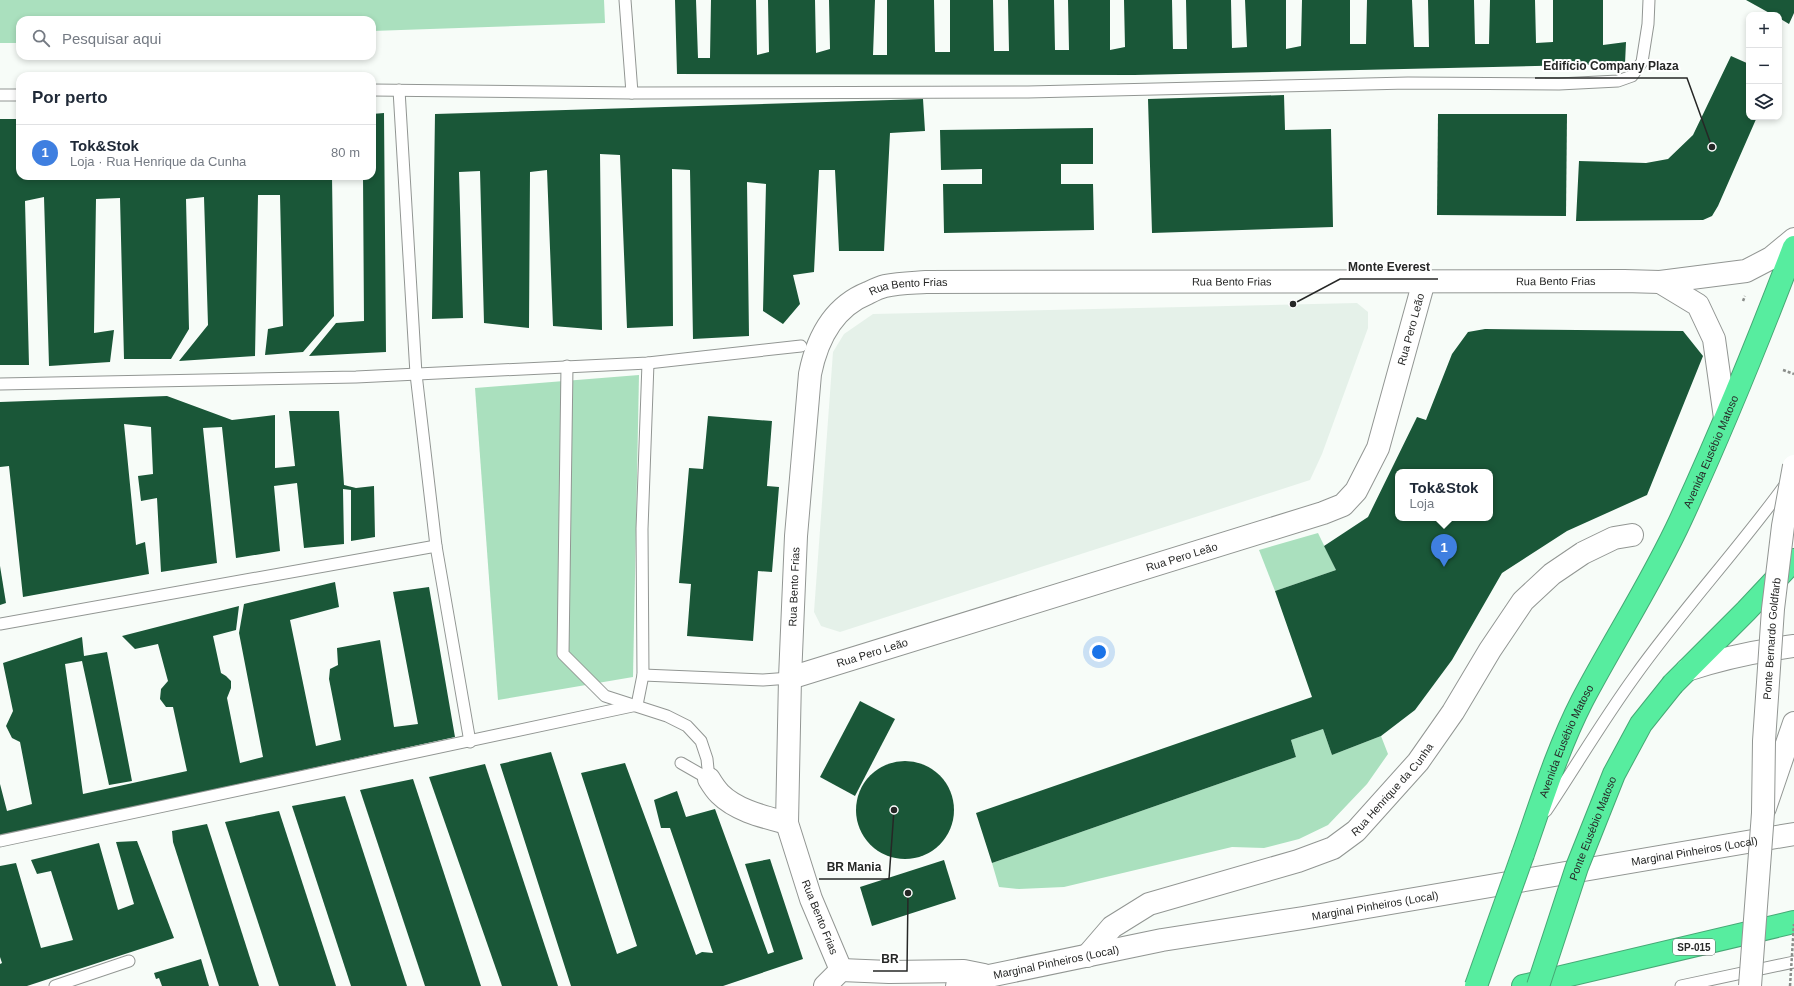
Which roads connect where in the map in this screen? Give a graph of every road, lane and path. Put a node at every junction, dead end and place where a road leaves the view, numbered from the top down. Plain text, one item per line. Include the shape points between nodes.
1 (625, 0) edge
2 (1649, 0) edge
3 (376, 90) edge
4 (399, 90) junction
5 (632, 93) junction
6 (0, 95) edge
7 (16, 95) edge
8 (1794, 239) edge
9 (1794, 247) edge
10 (1424, 281) junction
11 (1660, 282) junction
12 (801, 346) dead end
13 (648, 363) junction
14 (567, 366) junction
15 (1783, 370) dead end
16 (416, 374) junction
17 (1794, 374) edge
18 (0, 384) edge
19 (1725, 418) junction
20 (1794, 466) edge
21 (1794, 474) edge
22 (1632, 535) dead end
23 (436, 546) junction
24 (1794, 560) edge
25 (0, 624) edge
26 (1794, 646) edge
27 (643, 675) junction
28 (1680, 677) junction
29 (790, 678) junction
30 (637, 705) junction
31 (1794, 723) edge
32 (470, 742) junction
33 (681, 763) dead end
34 (709, 779) junction
35 (1763, 813) junction
36 (787, 823) junction
37 (1531, 833) junction
38 (1794, 834) edge
39 (0, 841) edge
40 (1794, 923) edge
41 (1087, 956) junction
42 (129, 961) dead end
43 (1794, 962) edge
44 (841, 970) junction
45 (989, 976) junction
46 (55, 986) edge
47 (824, 986) edge
48 (957, 986) edge
49 (1476, 986) edge
50 (1523, 986) edge
51 (1538, 986) edge
52 (1682, 986) edge
53 (1750, 986) edge
54 (1790, 986) edge

1 - 5 lane
2 - 5 lane via 1642,62 1632,76 1618,81 1028,92
3 - 4 lane
4 - 5 lane
4 - 16 lane
6 - 7 lane
8 - 11 main road, Rua Bento Frias via 1771,258 1746,271
9 - 19 highway, Avenida Eusébio Matoso via 1763,330
10 - 11 main road, Rua Bento Frias
10 - 29 main road, Rua Pero Leão via 1378,448 1356,492 1343,505
10 - 29 main road, Rua Bento Frias via 926,282 884,286 859,296 840,310 824,330 814,354 810,374 796,536
11 - 19 main road via 1698,305 1714,339
12 - 13 lane
13 - 14 lane
13 - 27 lane via 642,528
14 - 16 lane
14 - 30 lane via 563,654 605,696
15 - 17 path
16 - 18 lane
16 - 23 lane
19 - 37 highway, Avenida Eusébio Matoso via 1680,520 1582,702 1558,755
20 - 35 main road, Ponte Bernardo Goldfarb, bridge via 1773,609 1764,741
21 - 37 lane, Avenida Eusébio Matoso via 1634,677
22 - 41 main road, Rua Henrique da Cunha via 1614,538 1583,553 1552,574 1523,601 1453,712 1418,762 1356,831 1333,848 1298,861 1149,904 1112,927
23 - 25 lane
23 - 32 lane
24 - 28 highway
26 - 28 main road via 1748,653
27 - 29 lane via 763,680
27 - 30 lane
28 - 51 highway, Ponte Eusébio Matoso, bridge via 1641,724 1614,774 1577,867
29 - 36 main road, Rua Bento Frias
30 - 32 lane
30 - 34 lane via 687,726 701,742 707,759
31 - 35 main road, Ponte Bernardo Goldfarb
32 - 39 lane
33 - 34 lane
34 - 36 main road via 720,795 734,804
35 - 53 main road, Ponte Bernardo Goldfarb, bridge
36 - 44 main road, Rua Bento Frias via 811,899
37 - 49 highway, bridge
38 - 41 main road, Marginal Pinheiros (Local) via 1162,940
40 - 50 highway, SP-015
40 - 54 path, bridge
41 - 45 main road, Marginal Pinheiros (Local)
42 - 46 lane
43 - 52 lane
44 - 45 main road via 964,971
44 - 47 main road
45 - 48 main road, Marginal Pinheiros (Local)

